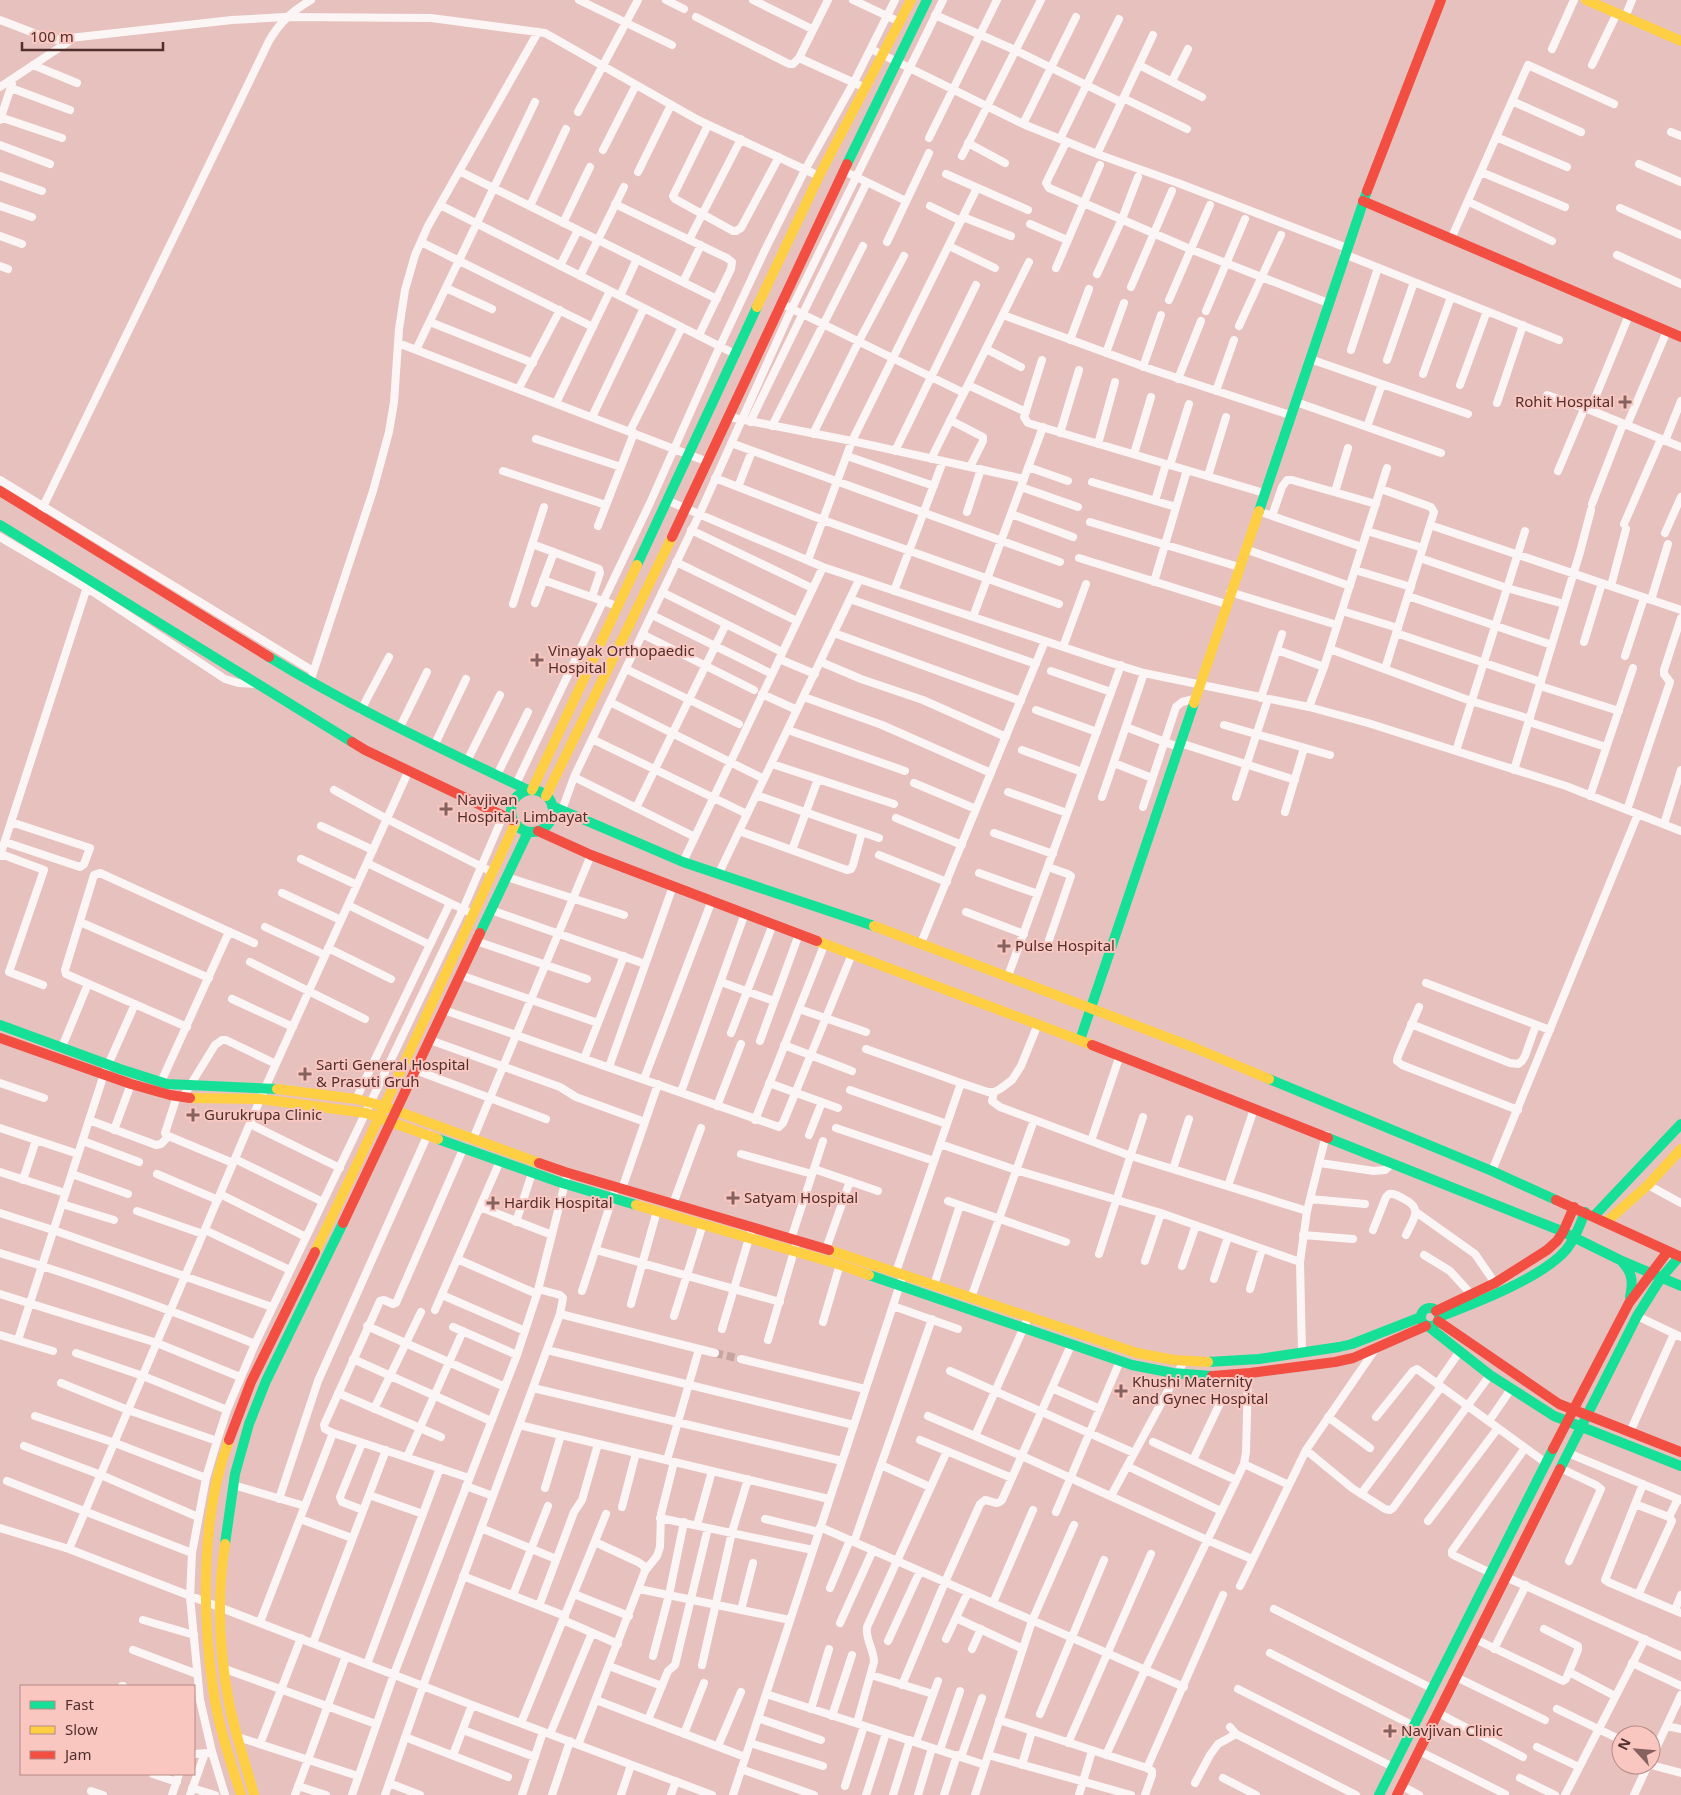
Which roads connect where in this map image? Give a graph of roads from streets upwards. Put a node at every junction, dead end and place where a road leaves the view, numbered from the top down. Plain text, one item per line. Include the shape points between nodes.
1 (311, 0) edge
2 (579, 0) edge
3 (638, 0) edge
4 (666, 0) edge
5 (753, 0) edge
6 (828, 0) edge
7 (853, 0) edge
8 (895, 0) edge
9 (911, 0) edge
10 (927, 0) edge
11 (942, 0) edge
12 (997, 0) edge
13 (1041, 0) edge
14 (1441, 0) edge
15 (1574, 0) edge
16 (1586, 0) edge
17 (1632, 0) edge
18 (684, 8) dead end
19 (935, 15) junction
20 (1621, 15) junction
21 (887, 16) junction
22 (285, 17) junction
23 (696, 17) dead end
24 (1076, 17) dead end
25 (1119, 19) dead end
26 (0, 20) edge
27 (626, 22) junction
28 (900, 22) junction
29 (812, 29) junction
30 (538, 32) junction
31 (1153, 35) dead end
32 (979, 36) junction
33 (73, 39) junction
34 (1681, 41) edge
35 (672, 45) dead end
36 (870, 49) junction
37 (1188, 49) dead end
38 (1552, 49) dead end
39 (1015, 50) junction
40 (883, 55) junction
41 (799, 58) junction
42 (896, 62) junction
43 (1139, 64) junction
44 (33, 65) junction
45 (1592, 65) dead end
46 (602, 66) junction
47 (908, 68) junction
48 (1051, 68) junction
49 (15, 77) junction
50 (1172, 81) junction
51 (854, 82) junction
52 (77, 83) dead end
53 (636, 85) junction
54 (1086, 85) junction
55 (0, 87) edge
56 (865, 87) junction
57 (11, 88) junction
58 (953, 90) junction
59 (1202, 97) dead end
60 (1122, 100) junction
61 (1512, 101) junction
62 (535, 102) dead end
63 (1614, 104) dead end
64 (671, 105) junction
65 (987, 106) junction
66 (70, 110) dead end
67 (578, 112) dead end
68 (0, 118) edge
69 (708, 124) junction
70 (1023, 124) junction
71 (566, 129) dead end
72 (1187, 129) dead end
73 (1581, 132) dead end
74 (1671, 132) dead end
75 (1681, 136) edge
76 (1496, 137) junction
77 (62, 138) dead end
78 (929, 138) dead end
79 (741, 140) junction
80 (1063, 140) junction
81 (968, 144) junction
82 (0, 145) edge
83 (603, 150) dead end
84 (929, 153) dead end
85 (1097, 154) junction
86 (962, 156) dead end
87 (779, 157) junction
88 (1005, 163) dead end
89 (50, 164) dead end
90 (1639, 164) dead end
91 (1100, 166) dead end
92 (590, 167) dead end
93 (1567, 167) dead end
94 (806, 170) junction
95 (459, 171) junction
96 (844, 171) junction
97 (638, 172) dead end
98 (1481, 172) junction
99 (946, 174) dead end
100 (0, 176) edge
101 (819, 176) junction
102 (855, 176) junction
103 (1138, 177) dead end
104 (867, 182) junction
105 (1681, 182) edge
106 (624, 187) dead end
107 (494, 188) junction
108 (977, 188) junction
109 (1172, 190) dead end
110 (42, 191) dead end
111 (1363, 200) junction
112 (906, 201) junction
113 (1469, 202) junction
114 (616, 204) junction
115 (1083, 204) junction
116 (440, 205) junction
117 (1210, 205) dead end
118 (0, 206) edge
119 (530, 206) junction
120 (930, 206) dead end
121 (1565, 207) dead end
122 (1620, 208) dead end
123 (1028, 210) dead end
124 (702, 214) junction
125 (32, 217) dead end
126 (962, 219) junction
127 (1122, 219) junction
128 (1245, 219) dead end
129 (563, 223) junction
130 (476, 224) junction
131 (1030, 224) dead end
132 (578, 230) junction
133 (1154, 234) junction
134 (1281, 235) dead end
135 (1681, 235) edge
136 (0, 236) edge
137 (1011, 236) dead end
138 (1452, 239) junction
139 (598, 240) junction
140 (689, 240) junction
141 (1067, 240) junction
142 (1552, 241) dead end
143 (421, 242) junction
144 (887, 242) dead end
145 (22, 244) dead end
146 (701, 245) junction
147 (863, 246) dead end
148 (949, 246) junction
149 (1190, 249) junction
150 (1345, 251) junction
151 (1617, 255) dead end
152 (904, 256) dead end
153 (637, 259) junction
154 (459, 260) junction
155 (1029, 262) dead end
156 (1226, 264) junction
157 (560, 266) junction
158 (996, 268) dead end
159 (1056, 268) dead end
160 (1378, 268) junction
161 (1097, 274) dead end
162 (580, 276) junction
163 (1261, 278) junction
164 (682, 282) junction
165 (1414, 282) junction
166 (1681, 284) edge
167 (976, 285) dead end
168 (1131, 287) dead end
169 (446, 288) junction
170 (1089, 289) dead end
171 (610, 291) junction
172 (620, 296) junction
173 (1451, 297) junction
174 (716, 299) junction
175 (1169, 300) dead end
176 (1124, 303) dead end
177 (1328, 303) junction
178 (787, 306) junction
179 (644, 308) junction
180 (492, 309) dead end
181 (560, 310) junction
182 (1206, 311) dead end
183 (1487, 311) junction
184 (802, 314) junction
185 (1003, 315) junction
186 (1161, 315) dead end
187 (1629, 315) junction
188 (1201, 321) dead end
189 (430, 322) junction
190 (824, 324) junction
191 (1523, 325) junction
192 (1239, 326) dead end
193 (593, 327) junction
194 (682, 327) junction
195 (1667, 331) junction
196 (699, 335) junction
197 (1681, 338) edge
198 (1070, 340) junction
199 (1234, 340) dead end
200 (1559, 340) dead end
201 (859, 341) junction
202 (398, 343) junction
203 (720, 346) junction
204 (986, 349) junction
205 (416, 350) junction
206 (1352, 350) dead end
207 (1106, 353) junction
208 (735, 354) junction
209 (893, 358) junction
210 (1310, 359) junction
211 (1042, 360) dead end
212 (1387, 360) dead end
213 (533, 363) junction
214 (1021, 367) dead end
215 (1143, 367) junction
216 (1079, 370) dead end
217 (1423, 374) dead end
218 (930, 376) junction
219 (1178, 379) junction
220 (1115, 382) dead end
221 (1382, 384) junction
222 (968, 385) junction
223 (1460, 386) dead end
224 (519, 388) junction
225 (1216, 391) junction
226 (964, 393) junction
227 (1547, 395) dead end
228 (1151, 397) dead end
229 (1681, 401) edge
230 (556, 402) junction
231 (1296, 402) junction
232 (1497, 403) dead end
233 (1189, 404) dead end
234 (1587, 410) junction
235 (1026, 412) junction
236 (1468, 414) dead end
237 (1290, 415) junction
238 (592, 417) junction
239 (1226, 417) dead end
240 (729, 418) junction
241 (741, 420) junction
242 (950, 420) junction
243 (750, 422) junction
244 (1625, 425) junction
245 (772, 426) junction
246 (1367, 427) junction
247 (1043, 428) junction
248 (632, 432) junction
249 (1060, 432) junction
250 (813, 434) junction
251 (536, 439) dead end
252 (1663, 440) junction
253 (852, 441) junction
254 (731, 443) junction
255 (1098, 444) junction
256 (1681, 447) edge
257 (674, 448) junction
258 (1348, 448) dead end
259 (752, 451) junction
260 (895, 451) junction
261 (1441, 453) dead end
262 (688, 454) junction
263 (1134, 454) junction
264 (847, 456) junction
265 (930, 459) junction
266 (943, 461) junction
267 (708, 462) junction
268 (1168, 464) junction
269 (621, 467) junction
270 (970, 467) junction
271 (1028, 467) junction
272 (1388, 468) dead end
273 (981, 469) junction
274 (1187, 470) junction
275 (503, 471) dead end
276 (1558, 471) dead end
277 (1208, 476) junction
278 (716, 478) junction
279 (1024, 479) junction
280 (0, 480) edge
281 (1068, 481) dead end
282 (837, 482) junction
283 (1092, 482) dead end
284 (934, 486) junction
285 (738, 487) junction
286 (1021, 487) junction
287 (1381, 489) junction
288 (0, 491) edge
289 (1335, 492) junction
290 (1264, 493) junction
291 (1681, 497) edge
292 (666, 500) junction
293 (1155, 501) junction
294 (1376, 504) junction
295 (606, 505) junction
296 (544, 507) dead end
297 (1078, 507) dead end
298 (1176, 507) junction
299 (686, 508) junction
300 (1258, 511) junction
301 (42, 512) junction
302 (967, 512) dead end
303 (924, 513) junction
304 (700, 514) junction
305 (1011, 514) junction
306 (1272, 516) junction
307 (823, 520) junction
308 (1090, 522) dead end
309 (0, 525) edge
310 (1430, 525) junction
311 (598, 526) dead end
312 (692, 530) junction
313 (1367, 531) junction
314 (1525, 531) dead end
315 (1665, 534) dead end
316 (0, 537) edge
317 (1073, 537) dead end
318 (1002, 540) junction
319 (532, 544) junction
320 (1165, 544) junction
321 (1668, 544) dead end
322 (1362, 547) junction
323 (1423, 548) junction
324 (1245, 549) junction
325 (909, 550) junction
326 (554, 552) junction
327 (1518, 555) junction
328 (1079, 558) dead end
329 (1420, 558) junction
330 (808, 560) junction
331 (676, 562) junction
332 (1060, 562) dead end
333 (823, 567) junction
334 (1239, 567) junction
335 (1355, 570) junction
336 (1574, 573) junction
337 (987, 579) junction
338 (543, 580) junction
339 (859, 580) junction
340 (1154, 582) junction
341 (1602, 583) junction
342 (88, 584) junction
343 (1086, 584) dead end
344 (1350, 586) junction
345 (1611, 586) junction
346 (812, 588) junction
347 (1410, 588) junction
348 (1507, 588) junction
349 (894, 591) junction
350 (662, 592) junction
351 (1230, 592) junction
352 (1408, 596) junction
353 (592, 597) junction
354 (850, 599) junction
355 (1648, 599) junction
356 (603, 601) junction
357 (535, 603) dead end
358 (513, 604) dead end
359 (1059, 604) dead end
360 (1226, 604) junction
361 (1564, 604) junction
362 (616, 606) junction
363 (1681, 610) edge
364 (1342, 611) junction
365 (652, 614) junction
366 (973, 617) junction
367 (1681, 618) edge
368 (797, 621) junction
369 (726, 624) junction
370 (1337, 625) junction
371 (1496, 625) junction
372 (1397, 631) junction
373 (834, 633) junction
374 (642, 634) junction
375 (1282, 634) dead end
376 (1045, 641) junction
377 (1584, 642) dead end
378 (1552, 645) junction
379 (715, 646) junction
380 (1063, 647) junction
381 (1330, 649) junction
382 (1277, 650) junction
383 (781, 655) junction
384 (1625, 656) dead end
385 (389, 657) dead end
386 (1484, 661) junction
387 (821, 662) junction
388 (1036, 664) junction
389 (1121, 665) junction
390 (705, 666) junction
391 (1324, 667) junction
392 (626, 668) junction
393 (1634, 668) dead end
394 (1385, 670) junction
395 (313, 671) junction
396 (1051, 671) dead end
397 (427, 672) dead end
398 (1144, 673) junction
399 (772, 674) junction
400 (815, 674) junction
401 (466, 679) dead end
402 (310, 682) junction
403 (1540, 684) junction
404 (1199, 685) junction
405 (754, 690) dead end
406 (1111, 692) junction
407 (762, 694) junction
408 (500, 695) dead end
409 (804, 697) junction
410 (1264, 698) junction
411 (689, 699) junction
412 (1194, 699) junction
413 (1021, 701) junction
414 (1471, 701) junction
415 (610, 702) junction
416 (1309, 707) junction
417 (361, 710) junction
418 (798, 710) junction
419 (1036, 710) dead end
420 (528, 712) dead end
421 (1618, 712) junction
422 (1529, 721) junction
423 (739, 724) dead end
424 (1224, 725) dead end
425 (1126, 727) junction
426 (398, 729) junction
427 (788, 730) junction
428 (1096, 732) junction
429 (672, 733) junction
430 (1257, 734) junction
431 (1006, 737) junction
432 (592, 739) junction
433 (1164, 742) junction
434 (1179, 745) junction
435 (434, 746) junction
436 (1606, 747) junction
437 (1304, 748) junction
438 (1022, 750) dead end
439 (1456, 751) junction
440 (1330, 755) dead end
441 (467, 761) junction
442 (730, 762) junction
443 (1114, 763) junction
444 (1247, 763) junction
445 (772, 764) junction
446 (655, 769) junction
447 (409, 770) junction
448 (1514, 770) junction
449 (1681, 770) edge
450 (905, 771) dead end
451 (1082, 772) junction
452 (991, 773) junction
453 (497, 776) junction
454 (574, 777) junction
455 (1152, 778) junction
456 (764, 779) junction
457 (818, 779) junction
458 (1295, 780) junction
459 (914, 783) dead end
460 (516, 784) junction
461 (334, 790) dead end
462 (530, 790) junction
463 (1008, 792) dead end
464 (756, 795) junction
465 (1590, 796) junction
466 (1102, 797) dead end
467 (1236, 797) dead end
468 (713, 798) junction
469 (553, 804) junction
470 (894, 804) dead end
471 (1143, 807) dead end
472 (636, 808) junction
473 (976, 809) junction
474 (1627, 810) junction
475 (806, 812) junction
476 (1285, 812) dead end
477 (1067, 813) junction
478 (747, 814) junction
479 (1638, 814) junction
480 (896, 818) dead end
481 (386, 819) junction
482 (510, 820) junction
483 (11, 822) junction
484 (1664, 824) junction
485 (322, 826) dead end
486 (739, 831) junction
487 (1681, 831) edge
488 (533, 832) junction
489 (862, 832) junction
490 (994, 833) dead end
491 (695, 837) junction
492 (879, 838) dead end
493 (5, 842) junction
494 (962, 846) junction
495 (373, 850) junction
496 (792, 850) junction
497 (1053, 854) junction
498 (0, 855) edge
499 (592, 855) junction
500 (879, 855) dead end
501 (301, 859) dead end
502 (684, 862) junction
503 (367, 863) junction
504 (481, 867) junction
505 (1048, 867) junction
506 (492, 872) junction
507 (719, 873) junction
508 (979, 873) dead end
509 (507, 876) junction
510 (947, 882) junction
511 (357, 885) junction
512 (673, 886) junction
513 (282, 893) dead end
514 (1038, 894) junction
515 (574, 898) junction
516 (712, 900) junction
517 (450, 903) junction
518 (348, 905) junction
519 (463, 909) junction
520 (492, 910) junction
521 (966, 912) dead end
522 (745, 913) junction
523 (473, 914) junction
524 (624, 915) dead end
525 (341, 920) junction
526 (80, 922) junction
527 (773, 924) junction
528 (265, 927) dead end
529 (230, 932) junction
530 (559, 932) junction
531 (799, 934) junction
532 (1024, 934) junction
533 (1050, 940) dead end
534 (476, 941) junction
535 (254, 943) dead end
536 (825, 943) junction
537 (921, 943) junction
538 (430, 944) junction
539 (327, 952) junction
540 (852, 954) junction
541 (624, 956) junction
542 (250, 962) dead end
543 (645, 964) junction
544 (545, 965) junction
545 (460, 975) junction
546 (1008, 976) junction
547 (209, 978) junction
548 (391, 979) dead end
549 (587, 979) dead end
550 (720, 982) junction
551 (1426, 983) dead end
552 (88, 984) junction
553 (43, 985) dead end
554 (309, 991) junction
555 (747, 991) junction
556 (232, 999) dead end
557 (531, 1000) junction
558 (774, 1001) junction
559 (135, 1004) junction
560 (1419, 1007) dead end
561 (1091, 1008) junction
562 (799, 1009) junction
563 (444, 1010) junction
564 (826, 1018) junction
565 (365, 1019) dead end
566 (598, 1022) junction
567 (0, 1024) edge
568 (1038, 1024) junction
569 (1411, 1024) junction
570 (1536, 1025) junction
571 (187, 1027) junction
572 (293, 1027) junction
573 (1550, 1030) junction
574 (866, 1032) dead end
575 (731, 1033) dead end
576 (516, 1035) junction
577 (0, 1038) edge
578 (430, 1040) junction
579 (1080, 1040) junction
580 (760, 1041) dead end
581 (741, 1044) dead end
582 (784, 1045) junction
583 (62, 1048) junction
584 (866, 1048) dead end
585 (811, 1055) junction
586 (1120, 1056) junction
587 (584, 1058) junction
588 (276, 1064) junction
589 (503, 1066) junction
590 (609, 1067) junction
591 (106, 1070) junction
592 (415, 1070) junction
593 (852, 1071) dead end
594 (644, 1079) junction
595 (161, 1082) junction
596 (770, 1083) junction
597 (960, 1083) junction
598 (0, 1084) edge
599 (131, 1084) junction
600 (658, 1084) junction
601 (190, 1086) junction
602 (265, 1088) junction
603 (850, 1090) dead end
604 (681, 1092) junction
605 (796, 1092) junction
606 (994, 1092) junction
607 (180, 1096) junction
608 (44, 1098) dead end
609 (260, 1098) junction
610 (490, 1098) junction
611 (356, 1099) junction
612 (370, 1102) junction
613 (822, 1102) junction
614 (383, 1106) junction
615 (716, 1106) junction
616 (838, 1108) dead end
617 (1254, 1109) junction
618 (396, 1110) junction
619 (1518, 1110) junction
620 (366, 1113) junction
621 (1143, 1116) dead end
622 (378, 1117) junction
623 (546, 1119) dead end
624 (1189, 1119) dead end
625 (89, 1120) junction
626 (755, 1120) junction
627 (1034, 1120) junction
628 (392, 1121) junction
629 (645, 1122) junction
630 (250, 1124) junction
631 (946, 1124) junction
632 (1681, 1124) edge
633 (0, 1128) edge
634 (701, 1128) dead end
635 (836, 1128) dead end
636 (114, 1130) junction
637 (428, 1134) junction
638 (809, 1135) dead end
639 (1326, 1135) junction
640 (168, 1137) junction
641 (474, 1138) junction
642 (36, 1140) junction
643 (83, 1140) junction
644 (823, 1141) dead end
645 (1091, 1141) junction
646 (940, 1144) junction
647 (464, 1147) junction
648 (1679, 1153) edge
649 (78, 1154) junction
650 (741, 1154) dead end
651 (1131, 1156) junction
652 (234, 1161) junction
653 (500, 1161) junction
654 (934, 1161) junction
655 (139, 1162) dead end
656 (1320, 1163) junction
657 (1394, 1163) junction
658 (340, 1168) junction
659 (1173, 1169) junction
660 (1016, 1170) junction
661 (813, 1171) junction
662 (1492, 1171) junction
663 (0, 1172) edge
664 (532, 1172) junction
665 (568, 1172) junction
666 (72, 1174) junction
667 (157, 1174) dead end
668 (23, 1180) junction
669 (850, 1181) junction
670 (565, 1184) junction
671 (1648, 1185) junction
672 (1228, 1186) junction
673 (878, 1191) dead end
674 (617, 1192) junction
675 (65, 1193) junction
676 (128, 1194) dead end
677 (219, 1197) junction
678 (1310, 1199) junction
679 (1117, 1200) junction
680 (948, 1201) dead end
681 (323, 1202) junction
682 (1681, 1203) edge
683 (62, 1204) junction
684 (673, 1204) junction
685 (1365, 1204) dead end
686 (960, 1205) junction
687 (480, 1207) junction
688 (1574, 1208) junction
689 (137, 1211) dead end
690 (656, 1211) junction
691 (1307, 1211) junction
692 (1416, 1212) junction
693 (1161, 1213) junction
694 (0, 1214) edge
695 (1590, 1214) junction
696 (999, 1218) junction
697 (114, 1220) dead end
698 (516, 1222) junction
699 (1605, 1223) junction
700 (703, 1224) junction
701 (1196, 1225) junction
702 (53, 1230) junction
703 (1373, 1230) dead end
704 (204, 1232) junction
705 (1563, 1232) junction
706 (751, 1233) junction
707 (552, 1235) junction
708 (1303, 1235) junction
709 (1406, 1235) dead end
710 (306, 1237) junction
711 (1228, 1237) junction
712 (1574, 1237) junction
713 (1353, 1239) dead end
714 (1066, 1242) dead end
715 (794, 1244) junction
716 (826, 1249) junction
717 (1262, 1249) junction
718 (596, 1250) junction
719 (1668, 1251) junction
720 (0, 1253) edge
721 (1099, 1254) dead end
722 (1424, 1255) dead end
723 (1680, 1256) edge
724 (458, 1259) junction
725 (1620, 1260) junction
726 (1145, 1261) dead end
727 (1300, 1262) junction
728 (642, 1263) junction
729 (840, 1264) junction
730 (42, 1265) junction
731 (1182, 1266) dead end
732 (290, 1270) junction
733 (899, 1273) junction
734 (1650, 1273) junction
735 (687, 1275) junction
736 (185, 1276) junction
737 (1661, 1278) junction
738 (1214, 1279) dead end
739 (1494, 1283) junction
740 (899, 1285) junction
741 (934, 1285) junction
742 (1681, 1286) edge
743 (734, 1289) junction
744 (1250, 1289) dead end
745 (582, 1291) dead end
746 (537, 1292) junction
747 (0, 1294) edge
748 (1471, 1294) junction
749 (442, 1295) junction
750 (971, 1298) junction
751 (780, 1302) junction
752 (30, 1303) junction
753 (1629, 1303) junction
754 (631, 1304) dead end
755 (893, 1306) junction
756 (272, 1307) junction
757 (171, 1310) junction
758 (435, 1310) dead end
759 (420, 1312) dead end
760 (560, 1314) junction
761 (674, 1316) dead end
762 (1638, 1316) junction
763 (1028, 1318) junction
764 (932, 1320) junction
765 (1431, 1320) junction
766 (823, 1322) dead end
767 (367, 1326) junction
768 (453, 1326) dead end
769 (722, 1329) dead end
770 (958, 1329) dead end
771 (1023, 1329) junction
772 (463, 1331) junction
773 (525, 1331) junction
774 (0, 1335) edge
775 (1678, 1335) edge
776 (18, 1340) junction
777 (768, 1340) dead end
778 (405, 1343) junction
779 (157, 1344) junction
780 (255, 1344) junction
781 (1071, 1345) junction
782 (1376, 1348) junction
783 (699, 1349) junction
784 (547, 1350) junction
785 (53, 1351) dead end
786 (1460, 1351) junction
787 (76, 1353) dead end
788 (715, 1353) tunnel mouth
789 (1302, 1353) junction
790 (517, 1354) junction
791 (353, 1359) junction
792 (741, 1360) tunnel mouth
793 (1120, 1361) junction
794 (1184, 1361) junction
795 (450, 1362) junction
796 (1502, 1366) junction
797 (950, 1371) dead end
798 (1248, 1373) junction
799 (1177, 1374) junction
800 (143, 1376) junction
801 (390, 1376) junction
802 (1492, 1376) junction
803 (240, 1377) junction
804 (61, 1383) dead end
805 (689, 1385) junction
806 (1439, 1385) junction
807 (505, 1387) junction
808 (533, 1388) junction
809 (866, 1388) junction
810 (1052, 1388) junction
811 (1511, 1389) junction
812 (995, 1392) junction
813 (338, 1393) junction
814 (434, 1396) junction
815 (1221, 1401) dead end
816 (1468, 1406) junction
817 (374, 1409) junction
818 (1100, 1409) junction
819 (128, 1410) junction
820 (227, 1410) junction
821 (1573, 1410) junction
822 (1041, 1412) junction
823 (35, 1416) dead end
824 (928, 1416) dead end
825 (1588, 1416) junction
826 (1328, 1417) junction
827 (1376, 1418) dead end
828 (491, 1421) junction
829 (1489, 1421) junction
830 (678, 1422) junction
831 (1566, 1422) junction
832 (519, 1425) junction
833 (854, 1425) junction
834 (420, 1428) junction
835 (1498, 1428) junction
836 (1582, 1428) junction
837 (1630, 1432) junction
838 (333, 1433) junction
839 (1089, 1433) junction
840 (562, 1435) junction
841 (975, 1436) junction
842 (441, 1437) dead end
843 (920, 1440) dead end
844 (217, 1441) junction
845 (1152, 1442) dead end
846 (115, 1443) junction
847 (362, 1443) junction
848 (598, 1444) junction
849 (24, 1446) dead end
850 (1370, 1448) dead end
851 (1525, 1448) junction
852 (386, 1450) junction
853 (1306, 1450) junction
854 (947, 1451) junction
855 (1681, 1452) edge
856 (636, 1453) junction
857 (1134, 1453) junction
858 (1568, 1453) junction
859 (1022, 1456) junction
860 (407, 1457) junction
861 (1193, 1460) junction
862 (670, 1461) junction
863 (842, 1461) junction
864 (1546, 1463) junction
865 (1244, 1464) junction
866 (881, 1465) junction
867 (1127, 1466) junction
868 (1681, 1466) edge
869 (440, 1468) junction
870 (1560, 1468) junction
871 (712, 1471) junction
872 (101, 1475) junction
873 (206, 1478) junction
874 (1012, 1478) junction
875 (1070, 1478) junction
876 (748, 1479) junction
877 (1236, 1480) junction
878 (7, 1481) dead end
879 (468, 1482) junction
880 (1643, 1484) junction
881 (233, 1485) junction
882 (1288, 1485) junction
883 (930, 1487) junction
884 (545, 1488) dead end
885 (1362, 1494) junction
886 (369, 1495) junction
887 (493, 1496) junction
888 (1111, 1496) junction
889 (278, 1498) junction
890 (829, 1499) junction
891 (1679, 1499) edge
892 (1635, 1504) junction
893 (305, 1506) junction
894 (548, 1506) dead end
895 (622, 1507) dead end
896 (363, 1510) junction
897 (1033, 1510) dead end
898 (86, 1511) junction
899 (1221, 1511) junction
900 (1056, 1512) dead end
901 (423, 1514) junction
902 (606, 1514) dead end
903 (198, 1517) junction
904 (1670, 1517) junction
905 (660, 1518) junction
906 (300, 1519) junction
907 (765, 1519) dead end
908 (1428, 1521) dead end
909 (684, 1522) junction
910 (697, 1525) junction
911 (1074, 1525) dead end
912 (0, 1528) edge
913 (481, 1528) junction
914 (708, 1528) junction
915 (819, 1530) junction
916 (732, 1532) junction
917 (352, 1538) junction
918 (1207, 1540) junction
919 (852, 1541) junction
920 (595, 1542) junction
921 (531, 1549) junction
922 (69, 1550) junction
923 (813, 1550) junction
924 (874, 1550) junction
925 (192, 1553) junction
926 (1151, 1554) dead end
927 (556, 1559) junction
928 (1252, 1559) junction
929 (1104, 1560) dead end
930 (896, 1561) junction
931 (1569, 1561) dead end
932 (753, 1563) dead end
933 (645, 1570) junction
934 (920, 1571) junction
935 (1491, 1573) junction
936 (463, 1576) junction
937 (1506, 1577) junction
938 (945, 1582) junction
939 (1526, 1585) junction
940 (1240, 1586) dead end
941 (830, 1588) dead end
942 (639, 1589) junction
943 (968, 1592) junction
944 (574, 1594) junction
945 (512, 1595) junction
946 (669, 1595) junction
947 (1223, 1595) dead end
948 (1638, 1595) junction
949 (1681, 1596) edge
950 (190, 1597) junction
951 (692, 1600) junction
952 (205, 1602) junction
953 (993, 1603) junction
954 (714, 1604) junction
955 (538, 1606) junction
956 (220, 1608) junction
957 (1274, 1609) dead end
958 (741, 1610) junction
959 (1678, 1612) edge
960 (629, 1616) junction
961 (564, 1618) junction
962 (956, 1618) junction
963 (143, 1620) dead end
964 (790, 1620) junction
965 (1032, 1621) junction
966 (260, 1622) junction
967 (840, 1623) dead end
968 (1544, 1629) dead end
969 (981, 1630) junction
970 (592, 1633) junction
971 (194, 1634) junction
972 (301, 1638) junction
973 (1072, 1638) junction
974 (946, 1639) dead end
975 (1475, 1639) junction
976 (1645, 1639) junction
977 (888, 1641) dead end
978 (313, 1643) junction
979 (618, 1644) junction
980 (829, 1649) dead end
981 (972, 1649) dead end
982 (1023, 1649) junction
983 (1494, 1649) junction
984 (133, 1650) dead end
985 (1270, 1653) dead end
986 (1108, 1654) junction
987 (852, 1655) dead end
988 (346, 1656) junction
989 (652, 1656) dead end
990 (1681, 1656) edge
991 (1632, 1663) junction
992 (367, 1664) junction
993 (702, 1665) dead end
994 (610, 1666) junction
995 (225, 1669) junction
996 (1145, 1670) junction
997 (1569, 1672) junction
998 (197, 1674) junction
999 (394, 1674) junction
1000 (871, 1675) junction
1001 (1456, 1678) junction
1002 (938, 1681) dead end
1003 (704, 1682) dead end
1004 (902, 1685) junction
1005 (422, 1686) junction
1006 (662, 1686) junction
1007 (1681, 1686) edge
1008 (1184, 1687) junction
1009 (1238, 1688) dead end
1010 (281, 1689) junction
1011 (1432, 1689) junction
1012 (960, 1690) dead end
1013 (740, 1692) dead end
1014 (766, 1694) junction
1015 (933, 1694) junction
1016 (1681, 1695) edge
1017 (1615, 1696) junction
1018 (982, 1698) dead end
1019 (596, 1700) junction
1020 (472, 1705) junction
1021 (328, 1706) junction
1022 (811, 1709) junction
1023 (1557, 1709) dead end
1024 (195, 1710) edge
1025 (202, 1713) junction
1026 (1438, 1713) junction
1027 (1040, 1714) dead end
1028 (832, 1716) junction
1029 (758, 1718) junction
1030 (648, 1720) junction
1031 (1000, 1720) junction
1032 (1545, 1720) dead end
1033 (521, 1723) junction
1034 (376, 1724) junction
1035 (861, 1725) junction
1036 (1414, 1726) junction
1037 (1667, 1726) junction
1038 (1230, 1727) dead end
1039 (1599, 1729) junction
1040 (1681, 1729) edge
1041 (463, 1730) junction
1042 (1032, 1731) junction
1043 (546, 1733) junction
1044 (886, 1733) junction
1045 (684, 1734) junction
1046 (1236, 1734) junction
1047 (1611, 1735) edge
1048 (405, 1736) junction
1049 (238, 1737) junction
1050 (1661, 1738) edge
1051 (821, 1740) dead end
1052 (570, 1741) junction
1053 (913, 1741) junction
1054 (750, 1743) junction
1055 (1068, 1743) junction
1056 (260, 1744) junction
1057 (578, 1745) junction
1058 (718, 1746) junction
1059 (1537, 1747) dead end
1060 (936, 1749) junction
1061 (195, 1750) edge
1062 (1092, 1751) junction
1063 (1419, 1751) junction
1064 (206, 1753) junction
1065 (195, 1754) edge
1066 (453, 1755) junction
1067 (988, 1755) junction
1068 (1106, 1755) junction
1069 (959, 1756) junction
1070 (1524, 1756) dead end
1071 (535, 1757) junction
1072 (745, 1757) junction
1073 (308, 1760) junction
1074 (631, 1764) junction
1075 (985, 1764) junction
1076 (1022, 1765) junction
1077 (823, 1766) dead end
1078 (1394, 1767) junction
1079 (1579, 1767) junction
1080 (1147, 1768) junction
1081 (1661, 1768) edge
1082 (741, 1769) junction
1083 (1681, 1773) edge
1084 (159, 1775) edge
1085 (1645, 1775) edge
1086 (358, 1776) junction
1087 (508, 1777) dead end
1088 (178, 1778) edge
1089 (1223, 1778) dead end
1090 (1520, 1778) dead end
1091 (676, 1781) junction
1092 (1083, 1782) junction
1093 (389, 1783) junction
1094 (1195, 1783) dead end
1095 (298, 1786) junction
1096 (845, 1786) dead end
1097 (1399, 1790) edge
1098 (91, 1791) dead end
1099 (191, 1792) edge
1100 (416, 1794) edge
1101 (1505, 1794) dead end
1102 (103, 1795) edge
1103 (172, 1795) edge
1104 (215, 1795) edge
1105 (225, 1795) edge
1106 (241, 1795) edge
1107 (254, 1795) edge
1108 (295, 1795) edge
1109 (326, 1795) edge
1110 (352, 1795) edge
1111 (385, 1795) edge
1112 (522, 1795) edge
1113 (552, 1795) edge
1114 (621, 1795) edge
1115 (671, 1795) edge
1116 (712, 1795) edge
1117 (733, 1795) edge
1118 (814, 1795) edge
1119 (866, 1795) edge
1120 (893, 1795) edge
1121 (918, 1795) edge
1122 (944, 1795) edge
1123 (977, 1795) edge
1124 (1079, 1795) edge
1125 (1131, 1795) edge
1126 (1145, 1795) edge
1127 (1256, 1795) edge
1128 (1356, 1795) edge
1129 (1379, 1795) edge
1130 (1419, 1795) edge
1131 (1555, 1795) edge
1132 (1565, 1795) edge
1133 (1634, 1795) edge

1 - 22 street
2 - 27 street
3 - 27 street
4 - 18 street
5 - 29 street
6 - 29 street
7 - 21 street
8 - 21 street
9 - 28 street
10 - 42 street
11 - 19 street
12 - 32 street
13 - 39 street
14 - 111 street
15 - 38 street
16 - 20 street
17 - 20 street
19 - 32 street
19 - 47 street
20 - 34 street
20 - 45 street
21 - 28 street
21 - 36 street
22 - 30 street via 431,18
22 - 33 street
22 - 301 street via 268,41
23 - 41 street via 789,64
24 - 48 street
25 - 54 street
26 - 33 street via 52,40
27 - 35 street
27 - 46 street
28 - 40 street
29 - 41 street
30 - 46 street
30 - 95 street
31 - 43 street
32 - 39 street
32 - 58 street
33 - 44 street
36 - 40 street
36 - 51 street
37 - 50 street
39 - 48 street
39 - 65 street
40 - 42 street
40 - 56 street
41 - 51 street
42 - 47 street
42 - 96 street
43 - 50 street
43 - 60 street
44 - 49 street
44 - 52 street
46 - 53 street
46 - 67 street
47 - 58 street
47 - 102 street
48 - 54 street
48 - 70 street
49 - 55 street
49 - 57 street
50 - 59 street
51 - 56 street
51 - 94 street
53 - 64 street
53 - 83 street
54 - 60 street
54 - 80 street
56 - 101 street
57 - 66 street
57 - 68 street
58 - 65 street
58 - 78 street
60 - 72 street
60 - 85 street
61 - 63 street via 1528,65
61 - 73 street
61 - 76 street
62 - 107 street
64 - 69 street
64 - 97 street
65 - 70 street
65 - 81 street
68 - 77 street
69 - 79 street
69 - 124 street via 673,196
70 - 80 street
71 - 119 street
74 - 75 street
76 - 93 street
76 - 98 street
79 - 87 street
79 - 124 street
80 - 85 street
80 - 115 street via 1046,185
81 - 86 street
81 - 88 street
82 - 89 street
84 - 112 street
85 - 150 street
87 - 94 street
87 - 124 street via 739,231 733,231
90 - 105 street
91 - 115 street
92 - 129 street
94 - 101 street
94 - 203 street
95 - 107 street
95 - 116 street
96 - 102 street
96 - 178 street
98 - 113 street
98 - 121 street
99 - 108 street
100 - 110 street
101 - 208 street
102 - 104 street
102 - 178 street
103 - 127 street
104 - 112 street
104 - 184 street
106 - 114 street
107 - 119 street
107 - 130 street
108 - 123 street
108 - 126 street
109 - 133 street
111 - 138 street
111 - 150 street
112 - 144 street
113 - 138 street
113 - 142 street
114 - 139 street
114 - 140 street
115 - 127 street
115 - 141 street
116 - 130 street
116 - 143 street
117 - 149 street
118 - 125 street
119 - 129 street
120 - 126 street
122 - 135 street
124 - 140 street
126 - 137 street
126 - 148 street
127 - 133 street
127 - 161 street
128 - 156 street
129 - 132 street
130 - 154 street
130 - 157 street
131 - 141 street
132 - 139 street
132 - 157 street
133 - 149 street
133 - 168 street
134 - 163 street
136 - 145 street
138 - 187 street
139 - 153 street
139 - 162 street
140 - 146 street
141 - 159 street
143 - 154 street
143 - 202 street via 405,290
146 - 164 street
146 - 174 street via 732,262
147 - 190 street
148 - 158 street
148 - 209 street
149 - 156 street
149 - 175 street
150 - 160 street
150 - 177 street
151 - 166 street
152 - 201 street
153 - 164 street
153 - 172 street
154 - 169 street
154 - 181 street
155 - 185 street
156 - 163 street
156 - 182 street
157 - 162 street
160 - 165 street
160 - 206 street
162 - 171 street
163 - 177 street
163 - 192 street
164 - 174 street
165 - 173 street
165 - 212 street
167 - 218 street
169 - 180 street
169 - 189 street
170 - 198 street
171 - 172 street
171 - 193 street
172 - 179 street
173 - 183 street
173 - 217 street
174 - 196 street
176 - 207 street
177 - 210 street
178 - 184 street
178 - 240 street
178 - 241 street
179 - 194 street
179 - 238 street
181 - 193 street
181 - 213 street
183 - 191 street
183 - 223 street
184 - 190 street
184 - 243 street
185 - 198 street
185 - 204 street
186 - 215 street
187 - 195 street
187 - 234 street
188 - 219 street
189 - 205 street
189 - 213 street
190 - 201 street
190 - 245 street
191 - 200 street
191 - 232 street
193 - 230 street
194 - 196 street
194 - 248 street
195 - 197 street
195 - 244 street
196 - 203 street
198 - 207 street
199 - 225 street
201 - 209 street
201 - 250 street
202 - 205 street
202 - 395 street via 389,432 373,491
203 - 208 street
203 - 257 street
204 - 214 street
204 - 222 street
205 - 224 street
207 - 215 street
208 - 262 street
209 - 218 street
209 - 253 street
210 - 221 street
210 - 231 street
211 - 235 street
213 - 224 street
215 - 219 street
216 - 249 street
218 - 226 street
218 - 260 street
219 - 225 street
220 - 255 street
221 - 236 street
221 - 246 street
222 - 226 street
222 - 235 street
224 - 230 street
225 - 237 street
226 - 242 street
227 - 234 street
228 - 263 street
229 - 252 street
230 - 238 street
231 - 237 street
231 - 246 street
233 - 268 street
234 - 244 street
234 - 276 street
235 - 247 street via 1025,420
237 - 290 street
238 - 248 street
239 - 277 street
240 - 241 street
240 - 267 street
241 - 243 street
241 - 254 street
242 - 265 street
242 - 270 street via 983,437
243 - 245 street
244 - 252 street
244 - 336 street via 1591,507
245 - 250 street
246 - 261 street
247 - 249 street
247 - 271 street
248 - 257 street
248 - 269 street
249 - 255 street
250 - 253 street
251 - 269 street
252 - 256 street
252 - 345 street via 1625,527
253 - 260 street
253 - 264 street
254 - 259 street
254 - 278 street
255 - 263 street
257 - 262 street
257 - 356 street
258 - 289 street
259 - 282 street
259 - 285 street
260 - 265 street
262 - 267 street
262 - 292 street
263 - 268 street
264 - 282 street
264 - 284 street
265 - 266 street
266 - 270 street
266 - 284 street
267 - 299 street
268 - 274 street
268 - 293 street
269 - 295 street
270 - 273 street
271 - 279 street
271 - 281 street
272 - 287 street
273 - 279 street
273 - 302 street
274 - 277 street
274 - 298 street
275 - 295 street
277 - 290 street
278 - 285 street
278 - 304 street
279 - 286 street
280 - 301 street
282 - 303 street
282 - 307 street
283 - 293 street
284 - 303 street
285 - 307 street
286 - 297 street
286 - 305 street
287 - 294 street
287 - 310 street via 1431,507 1434,512
288 - 301 street
289 - 294 street
289 - 306 street via 1287,480
290 - 300 street
291 - 315 street
292 - 299 street
292 - 362 street
293 - 298 street
294 - 313 street
295 - 311 street
296 - 319 street
298 - 320 street
299 - 304 street
299 - 469 street
300 - 306 street
300 - 324 street
301 - 395 street
301 - 402 street
303 - 318 street
303 - 325 street
304 - 312 street
304 - 330 street
305 - 317 street
305 - 318 street
306 - 322 street
307 - 325 street
307 - 330 street
308 - 320 street
309 - 342 street
310 - 323 street
310 - 327 street
312 - 331 street
312 - 346 street
313 - 322 street
313 - 323 street
314 - 327 street
316 - 342 street
318 - 332 street
318 - 337 street
319 - 326 street
319 - 358 street
320 - 334 street
320 - 340 street
321 - 355 street
322 - 335 street
323 - 329 street
324 - 334 street
324 - 344 street
325 - 337 street
325 - 349 street
326 - 338 street
326 - 353 street via 599,569
327 - 336 street
327 - 348 street
328 - 340 street
329 - 347 street
329 - 348 street
330 - 333 street
331 - 350 street
331 - 368 street
333 - 339 street
333 - 346 street
334 - 351 street
335 - 344 street
335 - 347 street
336 - 341 street
336 - 361 street
337 - 359 street
337 - 366 street
338 - 353 street
338 - 357 street
339 - 349 street
339 - 354 street
340 - 360 street
341 - 345 street
341 - 377 street
342 - 447 street via 365,750
342 - 483 street
343 - 380 street
344 - 364 street
345 - 355 street
346 - 368 street
347 - 352 street
348 - 361 street
348 - 371 street
349 - 366 street
350 - 365 street
350 - 369 street
351 - 360 street
351 - 370 street
352 - 371 street
352 - 372 street
353 - 356 street
354 - 373 street
354 - 388 street
355 - 363 street
355 - 384 street
356 - 362 street
356 - 460 street
360 - 404 street
361 - 378 street
362 - 462 street
364 - 370 street
364 - 372 street
365 - 374 street
365 - 379 street
366 - 376 street
367 - 474 street via 1664,670 1670,682
368 - 383 street
369 - 379 street
369 - 383 street
370 - 381 street
371 - 378 street
371 - 386 street
372 - 386 street
372 - 394 street
373 - 387 street
373 - 413 street
374 - 390 street
374 - 392 street
375 - 382 street
376 - 380 street
376 - 388 street
378 - 403 street
379 - 390 street
379 - 399 street
380 - 389 street
381 - 391 street
381 - 394 street
382 - 391 street
382 - 410 street
383 - 399 street
383 - 400 street
385 - 417 street
386 - 403 street
386 - 414 street
387 - 400 street
387 - 431 street via 923,700
388 - 413 street
389 - 398 street
389 - 406 street
390 - 405 street
390 - 411 street
391 - 416 street
392 - 411 street
392 - 415 street
393 - 421 street
394 - 414 street
395 - 402 street
396 - 406 street
397 - 426 street
398 - 404 street
398 - 425 street
399 - 407 street
400 - 409 street
401 - 435 street
402 - 417 street
403 - 421 street
403 - 422 street
404 - 410 street
404 - 412 street
406 - 428 street
407 - 418 street
407 - 442 street
408 - 441 street
409 - 418 street
409 - 452 street via 882,725
410 - 416 street
410 - 430 street
411 - 423 street
411 - 429 street
412 - 433 street via 1176,707
412 - 434 street
413 - 431 street
414 - 422 street
414 - 439 street
415 - 429 street
415 - 432 street
416 - 439 street
417 - 426 street
418 - 427 street
419 - 428 street
420 - 453 street
421 - 436 street
422 - 436 street
422 - 448 street
424 - 430 street
425 - 433 street
425 - 443 street
426 - 435 street
427 - 445 street
427 - 450 street
428 - 451 street
429 - 442 street
429 - 446 street
430 - 437 street
430 - 444 street
431 - 452 street
432 - 446 street
432 - 454 street
433 - 434 street
433 - 455 street
434 - 444 street
434 - 561 street
435 - 441 street
436 - 465 street
437 - 440 street
437 - 458 street
438 - 451 street
439 - 448 street
441 - 453 street
442 - 456 street
442 - 468 street
443 - 455 street
443 - 466 street
444 - 458 street
444 - 467 street
445 - 456 street
445 - 457 street
446 - 468 street
446 - 472 street
447 - 481 street
447 - 482 street
448 - 465 street
449 - 484 street
451 - 477 street
452 - 473 street
453 - 460 street
454 - 469 street
454 - 472 street
455 - 471 street
456 - 464 street
457 - 470 street
457 - 475 street
458 - 476 street
459 - 473 street
460 - 462 street
461 - 481 street
462 - 469 street via 541,792
462 - 482 street via 512,802
463 - 477 street
464 - 475 street
464 - 478 street
465 - 474 street
468 - 478 street
468 - 491 street
469 - 488 street via 547,826
469 - 502 street
472 - 491 street
473 - 494 street
474 - 479 street
475 - 489 street
475 - 496 street
477 - 497 street
478 - 486 street
479 - 484 street
479 - 573 street
480 - 494 street
481 - 495 street
481 - 504 street
482 - 488 street via 521,830
482 - 504 street
482 - 506 street
483 - 493 street
483 - 493 street via 90,848 80,867
484 - 487 street
485 - 495 street
486 - 496 street
486 - 507 street
488 - 499 street
488 - 509 street
489 - 492 street
489 - 496 street via 851,869
490 - 497 street
491 - 502 street
493 - 498 street
494 - 510 street
495 - 503 street
497 - 505 street
498 - 553 street via 44,870 9,972
499 - 512 street
499 - 515 street
500 - 510 street
501 - 511 street
502 - 507 street
503 - 511 street
503 - 517 street
504 - 506 street
504 - 519 street
505 - 514 street
505 - 533 street via 1071,876
506 - 523 street
507 - 537 street
508 - 514 street
509 - 515 street
509 - 520 street
510 - 537 street
511 - 518 street
512 - 516 street
512 - 543 street
513 - 525 street
514 - 532 street
515 - 524 street
515 - 530 street
516 - 522 street
516 - 594 street
517 - 519 street
517 - 538 street
518 - 525 street
518 - 538 street
519 - 523 street
519 - 612 street
520 - 530 street
520 - 534 street
521 - 532 street
522 - 527 street
522 - 550 street
523 - 614 street
525 - 539 street
526 - 529 street via 94,875 100,873
526 - 547 street
526 - 552 street via 65,970 68,975
527 - 531 street
527 - 555 street
528 - 539 street
529 - 535 street
529 - 547 street
530 - 541 street
530 - 544 street
531 - 536 street
531 - 558 street
532 - 546 street
534 - 544 street
534 - 545 street
536 - 540 street
536 - 562 street
537 - 546 street
538 - 611 street
539 - 548 street
539 - 554 street
540 - 564 street
540 - 568 street
541 - 543 street
541 - 566 street
542 - 554 street
543 - 590 street
544 - 549 street
544 - 557 street
545 - 557 street
545 - 563 street
546 - 561 street
547 - 571 street
550 - 555 street
550 - 604 street
551 - 570 street
552 - 559 street
552 - 583 street
554 - 565 street
554 - 572 street
555 - 558 street
555 - 575 street
556 - 572 street
557 - 566 street
557 - 576 street
558 - 580 street
559 - 571 street
559 - 591 street
560 - 569 street
561 - 579 street
561 - 662 street
562 - 564 street
562 - 582 street
563 - 576 street
563 - 578 street
564 - 574 street
564 - 585 street
566 - 587 street
567 - 583 street
568 - 579 street
568 - 606 street via 1012,1080
569 - 570 street via 1518,1064 1525,1056
569 - 619 street via 1397,1061
570 - 573 street
571 - 595 street
572 - 588 street
573 - 619 street
576 - 587 street
576 - 589 street
577 - 591 street
578 - 589 street
578 - 592 street
579 - 586 street
581 - 615 street
582 - 585 street
582 - 596 street
583 - 591 street
584 - 597 street
585 - 593 street
585 - 605 street
586 - 617 street
586 - 645 street
587 - 590 street
588 - 601 street via 222,1040 215,1045
588 - 602 street
589 - 610 street
589 - 629 street via 560,1087 576,1098
590 - 594 street
591 - 595 street
591 - 599 street
591 - 625 street
592 - 610 street
592 - 618 street
594 - 600 street
595 - 601 street
596 - 605 street
596 - 626 street
597 - 606 street
597 - 631 street
598 - 608 street
599 - 607 street
599 - 636 street
600 - 604 street
600 - 629 street
601 - 602 street
601 - 607 street
602 - 609 street
602 - 611 street
603 - 631 street
604 - 615 street
605 - 613 street
605 - 626 street via 781,1126
606 - 627 street via 992,1101 996,1105
607 - 609 street
607 - 640 street via 165,1133
609 - 620 street
609 - 630 street
610 - 623 street
610 - 641 street
611 - 612 street
612 - 614 street
612 - 620 street
613 - 616 street
613 - 638 street
614 - 618 street
614 - 622 street
615 - 626 street
617 - 639 street
617 - 672 street
618 - 628 street
618 - 641 street
619 - 662 street
620 - 622 street
620 - 658 street
621 - 651 street
622 - 628 street
622 - 952 street via 251,1382 227,1445 210,1522
624 - 659 street
625 - 636 street
625 - 643 street
627 - 645 street
627 - 660 street
628 - 637 street
628 - 881 street via 266,1381 249,1424
629 - 674 street
630 - 652 street
630 - 658 street
631 - 646 street
632 - 695 street
633 - 642 street
634 - 684 street
635 - 654 street
636 - 640 street via 158,1146
637 - 647 street
637 - 889 street via 313,1394
639 - 656 street
639 - 657 street
640 - 652 street
641 - 665 street
642 - 649 street
642 - 668 street
643 - 649 street
643 - 655 street
644 - 661 street
645 - 651 street
646 - 654 street
646 - 660 street
647 - 653 street
647 - 767 street via 396,1303 380,1301
648 - 671 street
649 - 666 street
650 - 661 street
651 - 659 street
651 - 679 street
652 - 677 street
652 - 681 street
653 - 664 street
653 - 687 street
654 - 733 street
656 - 657 street via 1374,1171 1386,1170
656 - 678 street
657 - 705 street
658 - 681 street
659 - 672 street
660 - 679 street
660 - 696 street
661 - 669 street
661 - 715 street
662 - 688 street
663 - 668 street
664 - 670 street
664 - 698 street
665 - 670 street
665 - 674 street
666 - 675 street
666 - 676 street
667 - 677 street
668 - 675 street
669 - 673 street
669 - 716 street
670 - 674 street
670 - 707 street
671 - 682 street
671 - 699 street
672 - 691 street
674 - 684 street
674 - 690 street
674 - 718 street
675 - 683 street
677 - 704 street
677 - 710 street
678 - 685 street
678 - 691 street
679 - 693 street
679 - 721 street
680 - 686 street
681 - 710 street
683 - 697 street
683 - 702 street
684 - 706 street
686 - 696 street
686 - 741 street
687 - 698 street
687 - 724 street
688 - 695 street
688 - 705 street
689 - 704 street
690 - 700 street
690 - 728 street
691 - 708 street
692 - 703 street via 1411,1203 1389,1194
692 - 709 street
692 - 739 street via 1471,1250
693 - 701 street
693 - 726 street
694 - 702 street
695 - 699 street
695 - 712 street
696 - 714 street
696 - 750 street
698 - 707 street
699 - 719 street
700 - 706 street
700 - 735 street
701 - 711 street
701 - 731 street
702 - 730 street
702 - 736 street
704 - 732 street
704 - 736 street
705 - 712 street
705 - 739 street via 1547,1250
706 - 715 street
706 - 743 street
707 - 746 street
708 - 713 street
708 - 727 street
710 - 732 street
711 - 717 street
711 - 738 street
712 - 725 street
712 - 765 street via 1563,1254 1551,1264 1512,1286
715 - 716 street
715 - 729 street
715 - 751 street
716 - 733 street
717 - 727 street
717 - 744 street
718 - 728 street
718 - 745 street
719 - 723 street
719 - 734 street
720 - 730 street
722 - 748 street via 1450,1271
723 - 737 street
724 - 746 street
724 - 749 street
725 - 734 street
725 - 753 street via 1632,1275
727 - 789 street
728 - 735 street
728 - 754 street
729 - 740 street
729 - 766 street
730 - 752 street
730 - 757 street
732 - 756 street
733 - 740 street
733 - 741 street
734 - 737 street
734 - 753 street
735 - 743 street
735 - 761 street
736 - 756 street
736 - 757 street
737 - 742 street
737 - 762 street
739 - 748 street
740 - 755 street
740 - 771 street
741 - 750 street
743 - 751 street
743 - 769 street
746 - 760 street via 560,1295 563,1298
746 - 773 street
747 - 752 street
748 - 765 street
749 - 758 street
749 - 773 street
750 - 763 street
751 - 777 street
752 - 776 street
752 - 779 street
753 - 821 street
755 - 764 street
755 - 809 street
756 - 780 street
757 - 779 street
757 - 780 street
759 - 778 street
760 - 783 street
760 - 784 street
762 - 775 street
762 - 825 street
763 - 771 street
763 - 794 street via 1137,1353
764 - 770 street
764 - 866 street
765 - 782 street
765 - 786 street
765 - 789 street via 1352,1344
765 - 796 street
767 - 778 street
767 - 791 street
768 - 772 street
771 - 781 street
771 - 812 street
772 - 790 street
772 - 795 street
773 - 790 street
774 - 776 street
775 - 837 street
776 - 785 street
778 - 795 street
778 - 801 street
779 - 800 street
779 - 803 street
780 - 803 street
781 - 793 street
781 - 810 street
782 - 798 street via 1335,1362
782 - 826 street
783 - 788 street
783 - 805 street
784 - 805 street
784 - 808 street
786 - 802 street
786 - 806 street
787 - 800 street
789 - 794 street via 1212,1363
790 - 807 street
791 - 801 street
791 - 813 street
792 - 809 street
793 - 799 street
793 - 818 street
794 - 799 street
795 - 807 street
795 - 814 street
796 - 802 street
796 - 821 street
797 - 812 street
798 - 799 street
798 - 865 street
799 - 857 street
800 - 819 street
800 - 820 street
801 - 814 street
801 - 817 street
802 - 811 street
802 - 816 street
803 - 820 street
804 - 819 street
805 - 830 street
805 - 833 street
806 - 816 street
806 - 827 street via 1416,1370
806 - 885 street
807 - 828 street
808 - 830 street
808 - 832 street
809 - 833 street
810 - 818 street
810 - 822 street
811 - 829 street
811 - 831 street
812 - 822 street
812 - 841 street
813 - 817 street
813 - 838 street via 324,1425
814 - 828 street
814 - 834 street
815 - 861 street
816 - 829 street
816 - 885 street via 1394,1508 1386,1509
817 - 834 street
818 - 839 street
819 - 844 street
819 - 846 street
820 - 844 street
821 - 825 street
821 - 831 street
822 - 839 street
822 - 859 street
823 - 846 street
824 - 841 street
825 - 836 street
825 - 837 street
826 - 850 street
826 - 853 street
828 - 879 street
829 - 835 street
830 - 862 street
830 - 863 street
831 - 836 street
831 - 864 street
832 - 840 street
832 - 887 street
833 - 863 street
834 - 842 street
834 - 860 street
835 - 851 street
835 - 908 street
836 - 858 street
836 - 868 street
837 - 855 street
838 - 847 street
838 - 893 street
839 - 857 street
839 - 875 street
840 - 848 street
840 - 884 street
841 - 859 street
843 - 854 street
844 - 873 street
845 - 861 street
846 - 872 street
846 - 873 street
847 - 852 street
847 - 896 street via 340,1497 342,1502
848 - 856 street
848 - 927 street via 582,1500
849 - 872 street
851 - 864 street
851 - 935 street via 1452,1551 1455,1556
852 - 860 street
852 - 886 street
853 - 882 street
853 - 885 street
854 - 874 street
854 - 883 street
856 - 862 street
856 - 895 street
857 - 867 street
858 - 870 street
858 - 880 street
859 - 874 street
859 - 875 street
860 - 869 street
861 - 877 street
862 - 871 street
862 - 905 street
863 - 890 street
864 - 935 street
865 - 877 street
865 - 882 street
866 - 883 street
866 - 919 street
867 - 888 street
867 - 899 street
869 - 879 street
869 - 901 street
870 - 931 street via 1601,1489
870 - 937 street
871 - 876 street
871 - 910 street
872 - 898 street
872 - 903 street
873 - 903 street
874 - 938 street via 1000,1503 982,1501
875 - 888 street
875 - 900 street
876 - 890 street
876 - 916 street
877 - 899 street
878 - 898 street
879 - 887 street
879 - 999 street
880 - 891 street
880 - 892 street
881 - 889 street
881 - 956 street
882 - 928 street
883 - 930 street
886 - 896 street
886 - 901 street
887 - 913 street
888 - 918 street
889 - 893 street
890 - 915 street
891 - 904 street
892 - 904 street
892 - 948 street via 1605,1580
893 - 906 street
894 - 921 street
896 - 917 street
897 - 953 street
898 - 922 street
898 - 925 street
899 - 918 street
901 - 992 street
902 - 920 street
903 - 925 street
904 - 948 street via 1672,1521
905 - 909 street
905 - 933 street via 660,1546 657,1556
906 - 917 street
906 - 966 street
907 - 915 street
909 - 910 street
909 - 946 street
910 - 914 street
911 - 965 street
912 - 922 street
913 - 921 street
913 - 936 street
914 - 916 street
914 - 951 street
915 - 919 street
915 - 923 street
916 - 923 street
916 - 954 street
917 - 978 street
918 - 928 street
918 - 996 street
919 - 924 street
919 - 941 street
920 - 933 street via 638,1562
920 - 944 street
921 - 927 street
921 - 945 street
922 - 950 street
923 - 964 street
924 - 930 street
924 - 967 street
925 - 950 street
926 - 986 street
927 - 955 street
928 - 940 street
929 - 973 street
930 - 934 street
930 - 1000 street via 867,1627 874,1654
932 - 958 street
933 - 942 street
934 - 938 street
934 - 977 street
935 - 1011 street
936 - 945 street
936 - 1005 street
937 - 939 street
937 - 975 street
938 - 943 street
938 - 1004 street
939 - 976 street
939 - 983 street
942 - 946 street
942 - 960 street
943 - 953 street
943 - 962 street
944 - 960 street
944 - 961 street
945 - 955 street
946 - 951 street
946 - 989 street
947 - 1008 street
948 - 959 street
949 - 959 street
950 - 952 street
950 - 971 street
951 - 954 street
951 - 1006 street via 675,1666 668,1671
952 - 956 street
952 - 1106 street via 213,1690
953 - 965 street
954 - 958 street
954 - 993 street
955 - 961 street
956 - 966 street
956 - 995 street
957 - 1011 street
958 - 964 street
960 - 979 street
961 - 970 street
961 - 1033 street
962 - 969 street
962 - 974 street
963 - 971 street
964 - 1014 street
965 - 973 street
965 - 982 street
966 - 972 street
968 - 997 street via 1578,1646
969 - 981 street
969 - 982 street
970 - 979 street
970 - 1043 street
971 - 998 street
972 - 978 street
972 - 1010 street
973 - 986 street
973 - 1027 street
975 - 983 street
975 - 1001 street
976 - 990 street
976 - 991 street
978 - 988 street
979 - 994 street
980 - 1022 street
982 - 1031 street
983 - 997 street via 1559,1681 1566,1679
984 - 998 street
985 - 1036 street
986 - 996 street
986 - 1055 street
987 - 1028 street
988 - 992 street
988 - 1021 street
991 - 1007 street
991 - 1017 street
992 - 999 street
994 - 1006 street
994 - 1019 street
995 - 1010 street
995 - 1049 street via 229,1704
996 - 1008 street
996 - 1068 street
997 - 1017 street
998 - 1025 street
999 - 1005 street
999 - 1034 street
1000 - 1004 street
1000 - 1035 street
1001 - 1026 street
1001 - 1032 street
1002 - 1015 street
1003 - 1045 street
1004 - 1015 street
1005 - 1020 street
1005 - 1048 street
1006 - 1030 street
1008 - 1080 street
1009 - 1078 street
1010 - 1021 street
1010 - 1056 street
1011 - 1036 street
1012 - 1060 street
1013 - 1058 street
1014 - 1022 street
1014 - 1029 street
1015 - 1053 street
1016 - 1037 street
1017 - 1039 street
1018 - 1069 street
1019 - 1030 street
1019 - 1057 street
1020 - 1033 street
1020 - 1041 street
1021 - 1034 street
1021 - 1073 street
1022 - 1028 street
1023 - 1039 street
1024 - 1025 street
1025 - 1064 street
1026 - 1063 street
1026 - 1070 street
1028 - 1035 street
1029 - 1051 street
1029 - 1054 street
1030 - 1045 street
1031 - 1042 street
1031 - 1067 street
1033 - 1043 street
1034 - 1086 street
1035 - 1044 street
1035 - 1096 street
1036 - 1078 street
1037 - 1040 street
1037 - 1050 street
1038 - 1046 street
1039 - 1047 street
1039 - 1079 street
1041 - 1066 street
1041 - 1071 street
1042 - 1055 street
1042 - 1076 street
1043 - 1052 street
1043 - 1071 street
1044 - 1053 street
1044 - 1119 street
1045 - 1058 street
1046 - 1094 street via 1218,1744
1046 - 1128 street
1048 - 1066 street
1048 - 1093 street
1049 - 1056 street
1049 - 1107 street
1052 - 1057 street
1052 - 1113 street
1053 - 1060 street
1053 - 1120 street
1054 - 1072 street
1054 - 1077 street
1055 - 1062 street
1056 - 1073 street
1057 - 1074 street
1058 - 1072 street
1059 - 1079 street
1060 - 1069 street
1060 - 1121 street
1061 - 1064 street
1062 - 1068 street
1062 - 1092 street
1063 - 1097 street
1063 - 1101 street
1064 - 1065 street
1064 - 1099 street
1064 - 1105 street
1066 - 1087 street
1067 - 1075 street
1067 - 1076 street
1068 - 1080 street
1069 - 1075 street
1069 - 1122 street
1071 - 1112 street
1072 - 1082 street
1073 - 1086 street
1073 - 1095 street
1074 - 1091 street
1074 - 1114 street
1075 - 1123 street
1076 - 1092 street
1078 - 1129 street
1079 - 1132 street
1080 - 1126 street via 1152,1775
1081 - 1083 street
1082 - 1117 street
1082 - 1118 street
1084 - 1088 street
1085 - 1133 street
1086 - 1110 street
1088 - 1103 street
1089 - 1127 street
1090 - 1131 street
1091 - 1115 street
1091 - 1116 street
1092 - 1124 street
1092 - 1125 street
1093 - 1100 street
1093 - 1111 street
1095 - 1108 street
1095 - 1109 street
1097 - 1130 street
1098 - 1102 street
1099 - 1104 street

